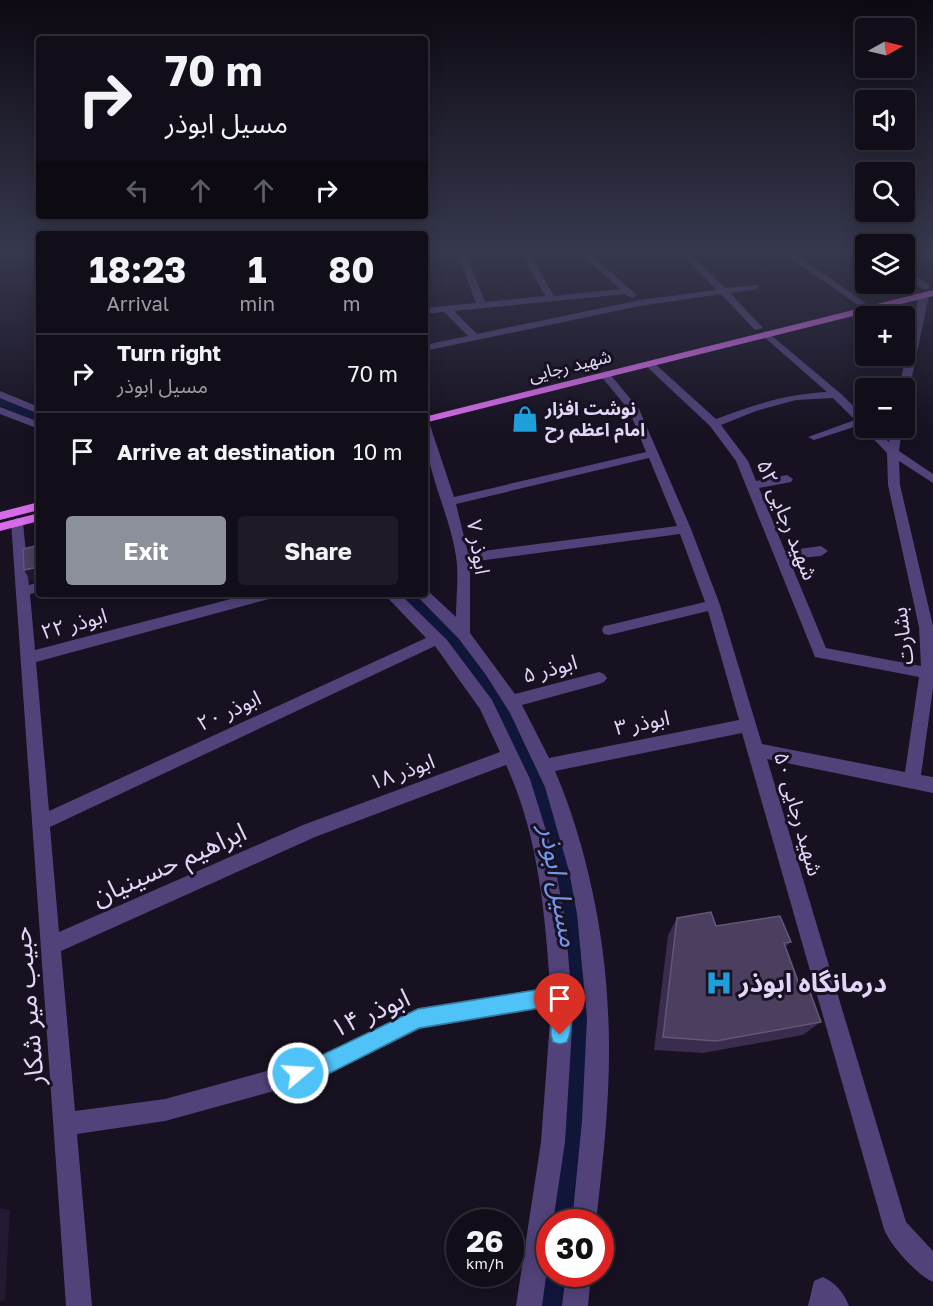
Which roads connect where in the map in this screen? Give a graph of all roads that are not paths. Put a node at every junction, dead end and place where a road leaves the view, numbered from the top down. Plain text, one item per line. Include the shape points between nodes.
1 (450, 312) edge
2 (598, 312) edge
3 (743, 312) edge
4 (829, 312) edge
5 (840, 312) edge
6 (924, 312) edge
7 (762, 331) junction
8 (474, 338) junction
9 (428, 347) edge
10 (649, 364) junction
11 (605, 375) junction
12 (907, 378) edge
13 (0, 394) edge
14 (836, 395) junction
15 (428, 409) edge
16 (36, 410) edge
17 (1, 411) edge
18 (855, 414) edge
19 (428, 419) edge
20 (714, 424) junction
21 (36, 425) edge
22 (855, 427) edge
23 (428, 437) edge
24 (814, 437) dead end
25 (878, 438) edge
26 (895, 438) edge
27 (892, 452) junction
28 (653, 454) junction
29 (787, 479) dead end
30 (933, 479) edge
31 (752, 486) junction
32 (449, 502) junction
33 (36, 507) edge
34 (36, 517) edge
35 (6, 521) edge
36 (685, 529) junction
37 (821, 551) dead end
38 (780, 556) junction
39 (463, 558) junction
40 (31, 589) edge
41 (258, 597) edge
42 (394, 597) edge
43 (425, 597) edge
44 (713, 605) junction
45 (929, 627) edge
46 (609, 630) dead end
47 (463, 633) junction
48 (437, 639) junction
49 (28, 658) junction
50 (928, 673) junction
51 (599, 678) dead end
52 (513, 701) junction
53 (748, 725) junction
54 (755, 750) junction
55 (510, 756) junction
56 (546, 766) junction
57 (912, 781) junction
58 (933, 785) edge
59 (41, 823) junction
60 (309, 831) joint
61 (50, 946) junction
62 (561, 995) junction
63 (64, 1124) junction
64 (585, 1209) edge
65 (933, 1269) edge
66 (577, 1287) edge
67 (79, 1306) edge
68 (529, 1306) edge
69 (575, 1306) edge
70 (821, 1306) edge
71 (836, 1306) edge

1 - 8 street
2 - 8 street
3 - 7 street
4 - 7 main road, شهید رجایی
5 - 7 main road, شهید رجایی
6 - 12 street
7 - 10 main road, شهید رجایی
7 - 14 street
7 - 15 main road, شهید رجایی
8 - 9 street
10 - 11 main road, شهید رجایی
10 - 20 street, شهید رجایی ۵۲
11 - 19 main road, شهید رجایی
11 - 28 street, شهید رجایی ۵۰ via 634,408
13 - 16 street
14 - 18 street
14 - 20 street via 795,398
17 - 21 street
20 - 31 street, شهید رجایی ۵۲ via 742,462
22 - 24 street
23 - 32 street, ابوذر ۷
25 - 27 street
26 - 27 street, بشارت
27 - 30 street
27 - 45 street, بشارت via 894,485
28 - 32 street
28 - 36 street, شهید رجایی ۵۰
29 - 31 street
31 - 38 street, شهید رجایی ۵۲
32 - 39 street, ابوذر ۷
33 - 35 main road
34 - 35 main road
35 - 40 street, حبیب میر شکار
36 - 39 street
36 - 44 street, شهید رجایی ۵۰
37 - 38 street
38 - 50 street, شهید رجایی ۵۲ via 820,652
39 - 47 street, ابوذر ۷
40 - 49 street, حبیب میر شکار
41 - 49 street, ابوذر ۲۲
42 - 48 street
43 - 47 street
44 - 46 street
44 - 53 street, شهید رجایی ۵۰
45 - 50 street, بشارت
47 - 52 street
48 - 55 street via 486,705
48 - 59 street, ابوذر ۲۰
49 - 59 street, حبیب میر شکار
50 - 57 street, بشارت
51 - 52 street, ابوذر ۵
52 - 56 street
53 - 54 street, شهید رجایی ۵۰
53 - 56 street, ابوذر ۳
54 - 57 street
54 - 65 street, شهید رجایی ۵۰ via 896,1229
55 - 60 street, ابوذر ۱۸
55 - 62 street via 542,847 555,918
56 - 64 street via 573,842 588,917 598,1016
57 - 58 street
59 - 61 street, حبیب میر شکار
60 - 61 street, ابراهیم حسینیان
61 - 63 street, حبیب میر شکار
62 - 63 street, ابوذر ۱۴ via 418,1019 321,1066 165,1110
62 - 68 street via 553,1142
63 - 67 street, حبیب میر شکار
66 - 69 street
70 - 71 street via 823,1290

